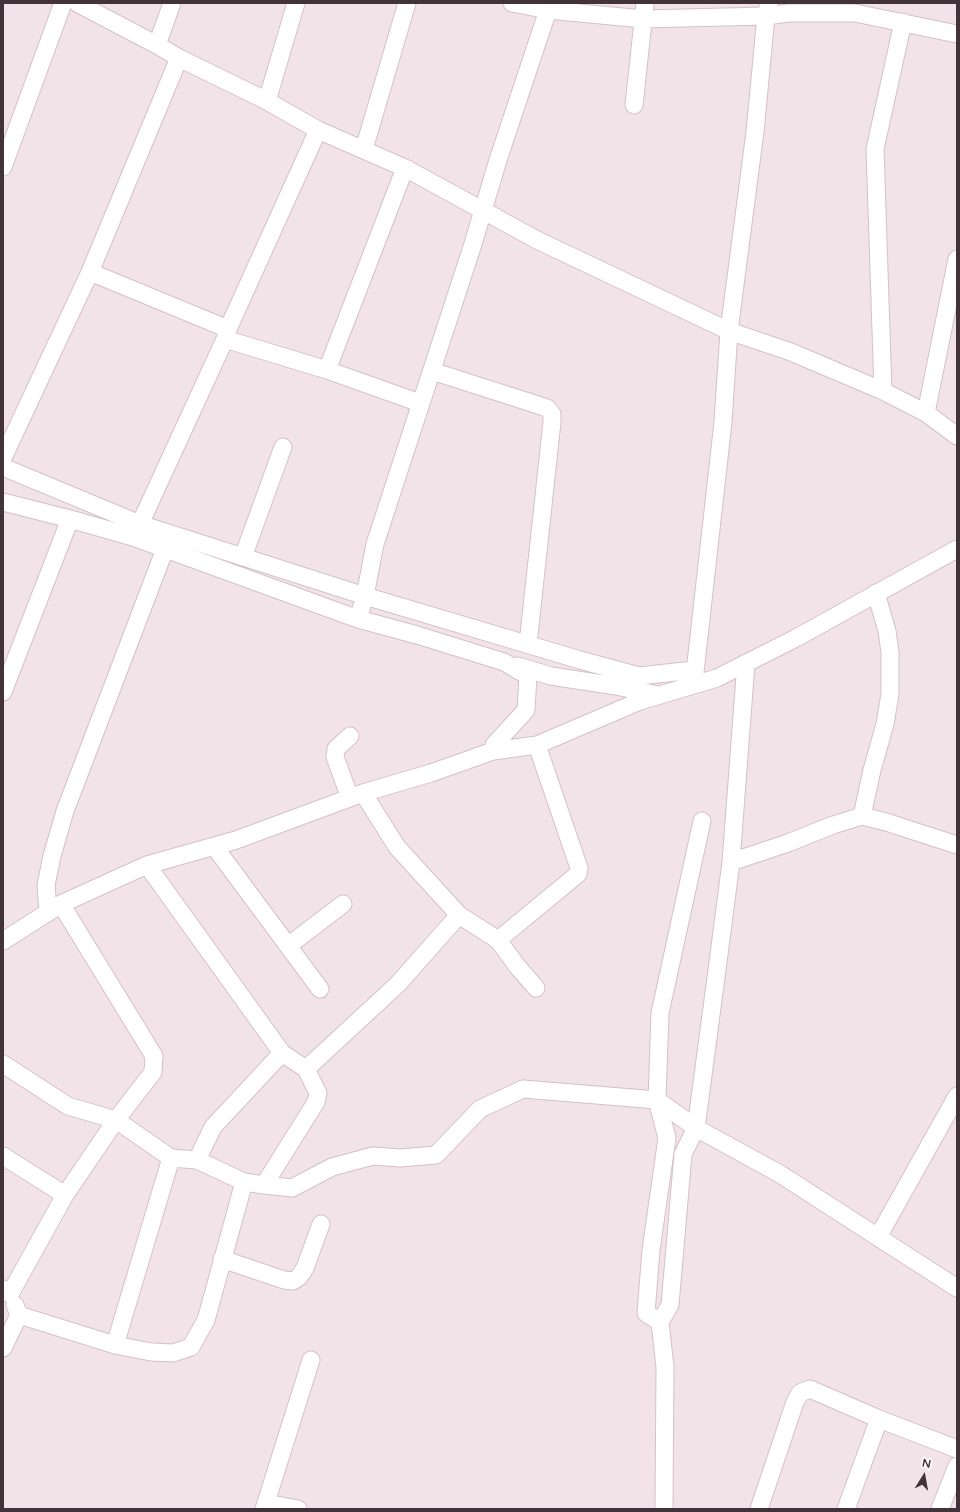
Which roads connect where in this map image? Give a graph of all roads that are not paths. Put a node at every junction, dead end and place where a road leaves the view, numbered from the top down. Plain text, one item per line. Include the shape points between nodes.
1 (63, 3) edge
2 (77, 3) edge
3 (172, 3) edge
4 (296, 3) edge
5 (407, 3) edge
6 (512, 3) edge
7 (767, 9) edge
8 (548, 10) junction
9 (879, 10) edge
10 (644, 11) edge
11 (903, 22) junction
12 (957, 34) edge
13 (157, 45) junction
14 (179, 58) junction
15 (267, 102) junction
16 (634, 105) dead end
17 (318, 130) junction
18 (364, 149) junction
19 (3, 167) edge
20 (405, 168) junction
21 (482, 211) junction
22 (957, 259) edge
23 (90, 272) junction
24 (729, 331) junction
25 (226, 334) junction
26 (327, 370) junction
27 (432, 371) junction
28 (883, 391) junction
29 (420, 403) junction
30 (926, 413) junction
31 (957, 436) edge
32 (283, 447) dead end
33 (3, 458) edge
34 (3, 467) edge
35 (3, 502) edge
36 (70, 519) junction
37 (140, 524) junction
38 (165, 549) junction
39 (957, 549) edge
40 (243, 557) junction
41 (876, 593) junction
42 (365, 596) junction
43 (358, 619) junction
44 (528, 644) junction
45 (504, 662) junction
46 (746, 663) junction
47 (694, 677) junction
48 (3, 692) edge
49 (660, 695) junction
50 (350, 736) dead end
51 (537, 745) junction
52 (493, 752) junction
53 (356, 796) junction
54 (862, 816) junction
55 (702, 821) dead end
56 (957, 845) edge
57 (214, 846) junction
58 (731, 862) junction
59 (147, 865) junction
60 (343, 904) dead end
61 (54, 908) junction
62 (459, 915) junction
63 (498, 940) junction
64 (3, 941) edge
65 (288, 946) junction
66 (536, 988) dead end
67 (320, 989) dead end
68 (282, 1053) junction
69 (3, 1064) edge
70 (306, 1069) junction
71 (957, 1096) edge
72 (657, 1100) junction
73 (116, 1120) junction
74 (696, 1128) junction
75 (3, 1156) edge
76 (171, 1158) junction
77 (197, 1160) junction
78 (244, 1182) junction
79 (264, 1185) junction
80 (65, 1195) junction
81 (321, 1224) dead end
82 (878, 1237) junction
83 (222, 1259) junction
84 (957, 1288) edge
85 (6, 1292) edge
86 (19, 1315) junction
87 (660, 1322) junction
88 (115, 1345) junction
89 (3, 1348) edge
90 (311, 1360) dead end
91 (879, 1419) junction
92 (957, 1449) edge
93 (957, 1466) edge
94 (265, 1506) edge
95 (298, 1509) edge
96 (664, 1509) edge
97 (759, 1509) edge
98 (846, 1509) edge
99 (940, 1509) edge

1 - 19 street
2 - 13 street
3 - 13 street
4 - 15 street
5 - 18 street
6 - 8 street
7 - 9 street via 789,13 855,13
7 - 10 street
7 - 24 street via 755,132
8 - 10 street
8 - 21 street
9 - 11 street
10 - 16 street
11 - 12 street
11 - 28 street via 875,149
13 - 14 street
14 - 15 street
14 - 23 street
15 - 17 street
17 - 18 street
17 - 25 street
18 - 20 street
20 - 21 street
20 - 26 street
21 - 24 street via 537,240
21 - 27 street
22 - 30 street
23 - 25 street
23 - 33 street
24 - 28 street via 791,352
24 - 47 street via 723,422
25 - 26 street
25 - 37 street
26 - 29 street
27 - 29 street
27 - 44 street via 538,404 552,414
28 - 30 street
29 - 42 street via 375,544
30 - 31 street
32 - 40 street
34 - 37 street
35 - 36 street
36 - 38 street
36 - 48 street
37 - 40 street
38 - 43 street
38 - 61 street via 66,811 52,856 46,885
39 - 41 street
40 - 42 street
41 - 46 street
41 - 54 street via 890,652 890,694 886,724
42 - 43 street
42 - 44 street
43 - 45 street
44 - 47 street via 639,676
45 - 49 street via 551,676
45 - 52 street via 528,676 526,710 494,745
46 - 47 street via 717,678
46 - 58 street
47 - 49 street
49 - 51 street
50 - 53 street via 336,748 335,757
51 - 52 street
51 - 63 street via 579,868 578,874
52 - 53 street
53 - 57 street
53 - 62 street
54 - 56 street
54 - 58 street
55 - 72 street via 660,1013
57 - 59 street
57 - 65 street
58 - 74 street
59 - 61 street
59 - 68 street
60 - 65 street
61 - 64 street
61 - 73 street via 154,1056 154,1072
62 - 63 street
62 - 70 street via 398,984
63 - 66 street
65 - 67 street
68 - 70 street
68 - 77 street via 213,1127
69 - 73 street via 68,1106
70 - 79 street via 318,1093 316,1102
71 - 82 street
72 - 74 street
72 - 79 street via 522,1089 480,1109 436,1155 400,1158 373,1156 332,1167 292,1188
72 - 87 street via 667,1138 651,1250 646,1313
73 - 76 street
73 - 80 street
74 - 82 street via 780,1174
74 - 87 street via 683,1154 670,1305
75 - 80 street
76 - 77 street
76 - 88 street
77 - 78 street
78 - 79 street
78 - 83 street
80 - 85 street
81 - 83 street via 305,1268 293,1281
82 - 84 street
83 - 88 street via 206,1320 191,1347 173,1353 151,1352
85 - 86 street
86 - 88 street
86 - 89 street
87 - 96 street via 665,1367
90 - 94 street
91 - 92 street
91 - 97 street via 810,1389 800,1392
91 - 98 street
93 - 99 street
94 - 95 street

